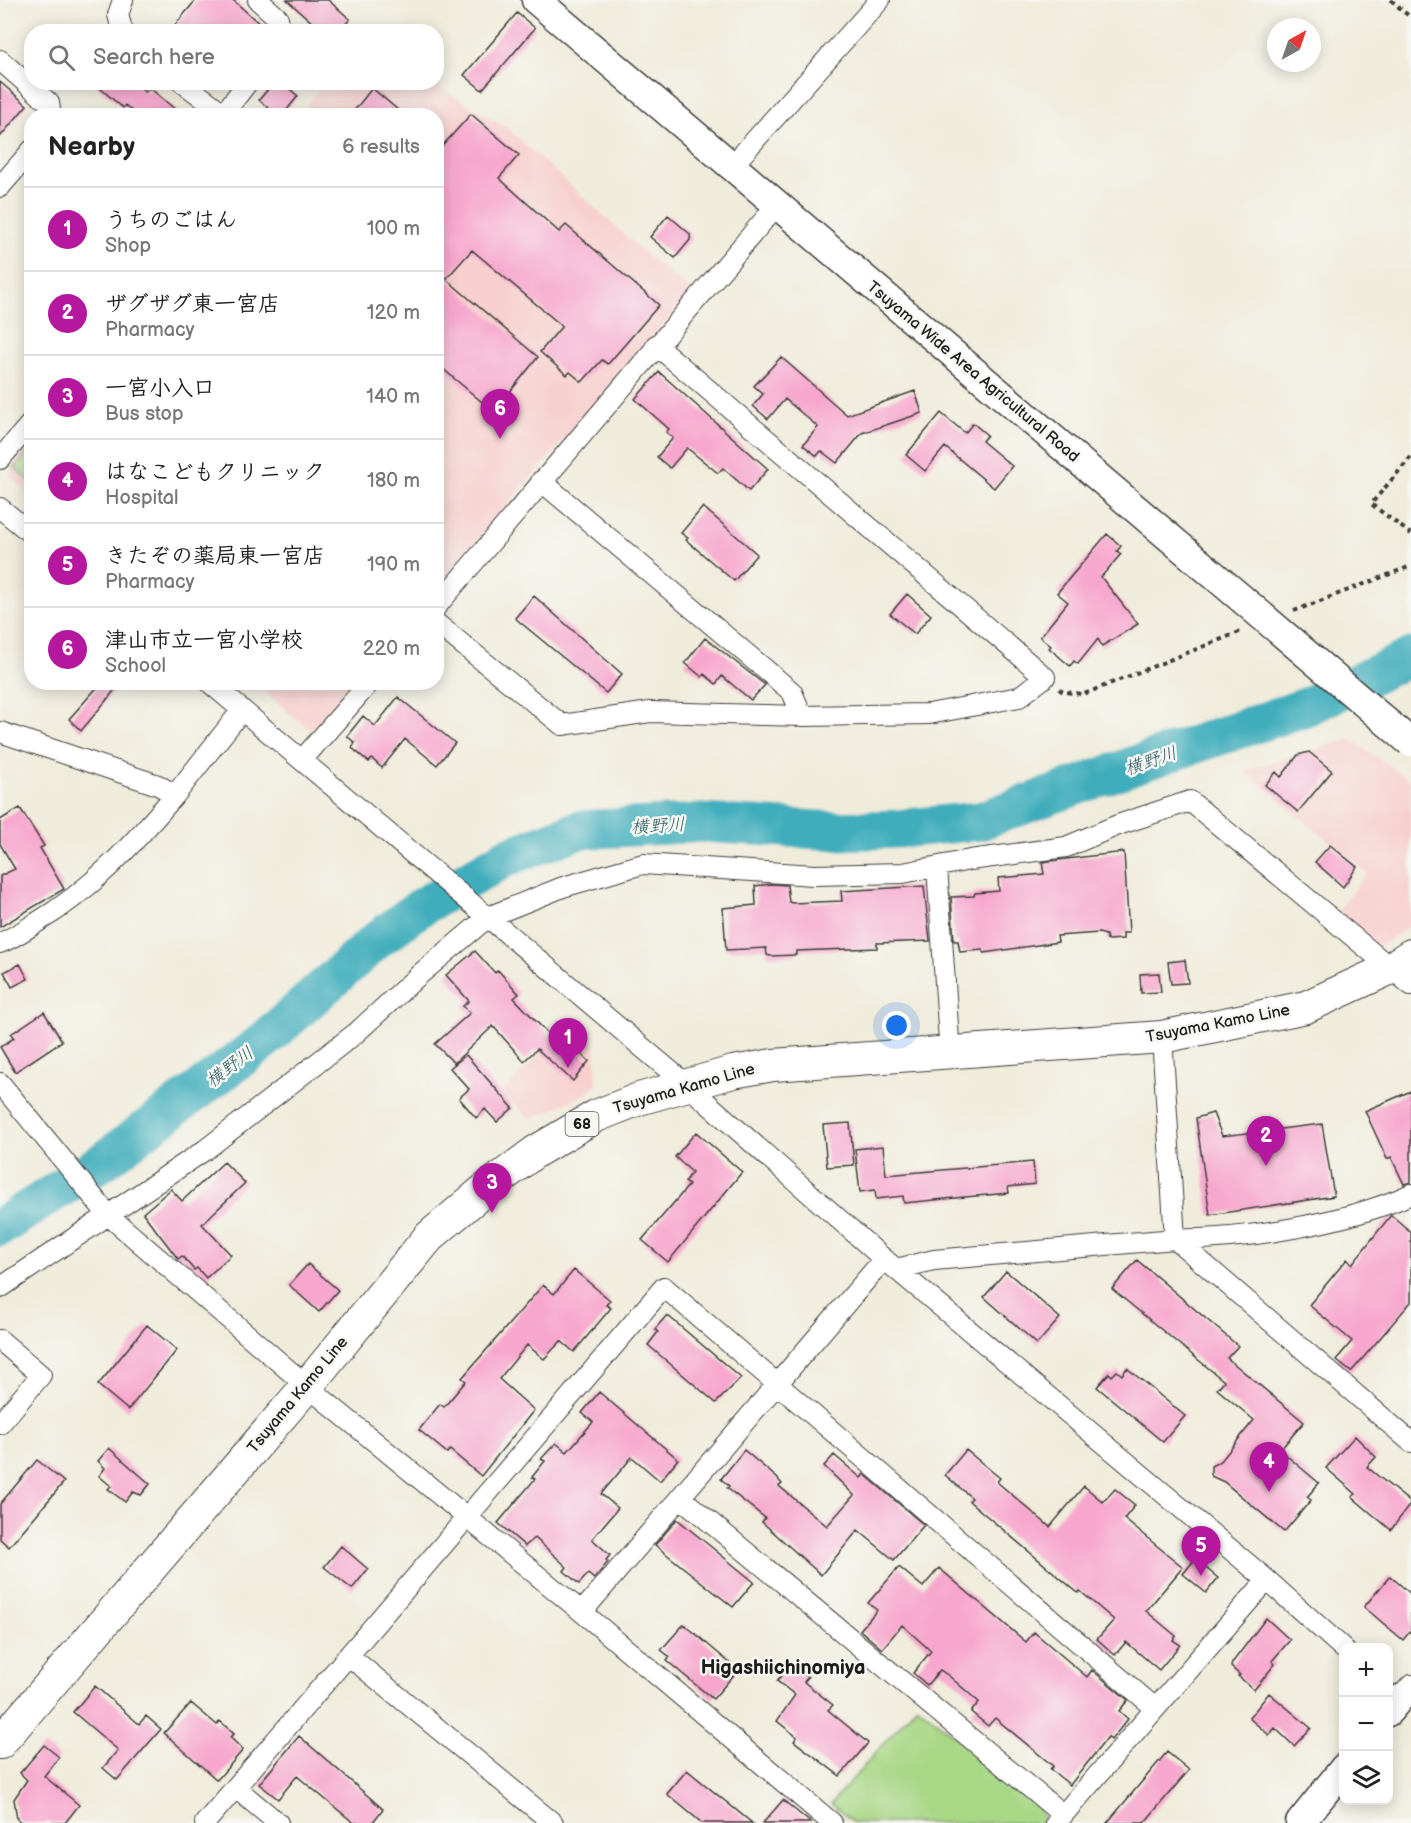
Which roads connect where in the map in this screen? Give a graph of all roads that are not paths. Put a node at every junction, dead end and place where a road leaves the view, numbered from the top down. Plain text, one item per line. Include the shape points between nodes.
1 (123, 0) edge
2 (258, 0) edge
3 (536, 0) edge
4 (880, 0) edge
5 (121, 24) edge
6 (279, 24) edge
7 (0, 60) edge
8 (24, 81) edge
9 (34, 90) edge
10 (193, 90) edge
11 (242, 90) edge
12 (50, 108) edge
13 (218, 108) edge
14 (230, 108) edge
15 (24, 159) edge
16 (730, 167) junction
17 (0, 187) edge
18 (776, 206) junction
19 (656, 345) junction
20 (24, 431) edge
21 (0, 459) edge
22 (541, 481) junction
23 (0, 508) edge
24 (24, 528) edge
25 (444, 597) edge
26 (444, 629) edge
27 (218, 690) edge
28 (363, 690) edge
29 (242, 710) junction
30 (802, 716) junction
31 (0, 732) edge
32 (1411, 742) edge
33 (302, 760) junction
34 (175, 795) junction
35 (937, 867) junction
36 (488, 917) junction
37 (0, 943) edge
38 (1404, 969) edge
39 (1162, 1037) junction
40 (950, 1054) junction
41 (0, 1083) edge
42 (688, 1086) junction
43 (1406, 1202) edge
44 (102, 1209) junction
45 (1174, 1239) junction
46 (890, 1264) junction
47 (0, 1288) edge
48 (0, 1340) edge
49 (777, 1382) junction
50 (307, 1386) junction
51 (0, 1424) edge
52 (1411, 1442) edge
53 (681, 1498) junction
54 (465, 1517) junction
55 (1267, 1580) junction
56 (582, 1612) junction
57 (1339, 1645) edge
58 (349, 1656) junction
59 (1155, 1708) junction
60 (0, 1743) edge
61 (1339, 1774) edge
62 (236, 1788) junction
63 (1060, 1819) edge
64 (205, 1823) edge
65 (278, 1823) edge
66 (553, 1823) edge
67 (832, 1823) edge
68 (1300, 1823) edge

1 - 5 street via 118,15
2 - 6 street via 278,18
3 - 16 street, Tsuyama Wide Area Agricultural Road
4 - 16 street
7 - 8 street
9 - 12 street
10 - 13 street
11 - 14 street
15 - 17 street
16 - 18 street, Tsuyama Wide Area Agricultural Road
18 - 19 street
18 - 32 street, Tsuyama Wide Area Agricultural Road, bridge
19 - 22 street
19 - 30 street via 1045,677 1019,697 929,714
20 - 21 street
22 - 25 street
22 - 30 street via 792,692
23 - 24 street
26 - 30 street via 562,725 650,712
27 - 29 street
28 - 33 street
29 - 33 street
29 - 34 street
31 - 34 street via 158,785
33 - 36 street
34 - 37 street via 127,851 86,890
35 - 36 street via 903,873 814,875 643,864 563,887
35 - 38 street via 1066,848 1118,825 1190,801
35 - 40 street
36 - 42 street
36 - 44 street via 356,1032 205,1150
38 - 39 main road, Tsuyama Kamo Line / 68 via 1306,1007
39 - 40 main road, Tsuyama Kamo Line / 68
39 - 45 street
40 - 42 main road, Tsuyama Kamo Line / 68 via 773,1065
41 - 44 street
42 - 46 street
42 - 50 main road, Tsuyama Kamo Line / 68 via 596,1116 535,1152 483,1191 429,1237
43 - 45 street via 1262,1232
44 - 47 street
44 - 50 street
45 - 46 street
45 - 52 street
46 - 49 street
46 - 55 street
48 - 51 street via 41,1376
49 - 53 street
49 - 54 street via 664,1287
49 - 59 street
50 - 54 street
50 - 60 main road, Tsuyama Kamo Line / 68
53 - 56 street
53 - 63 street
54 - 56 street
54 - 58 street
55 - 57 street
55 - 59 street
56 - 67 street
58 - 62 street
58 - 66 street
59 - 63 street
61 - 68 street
62 - 64 street
62 - 65 street

